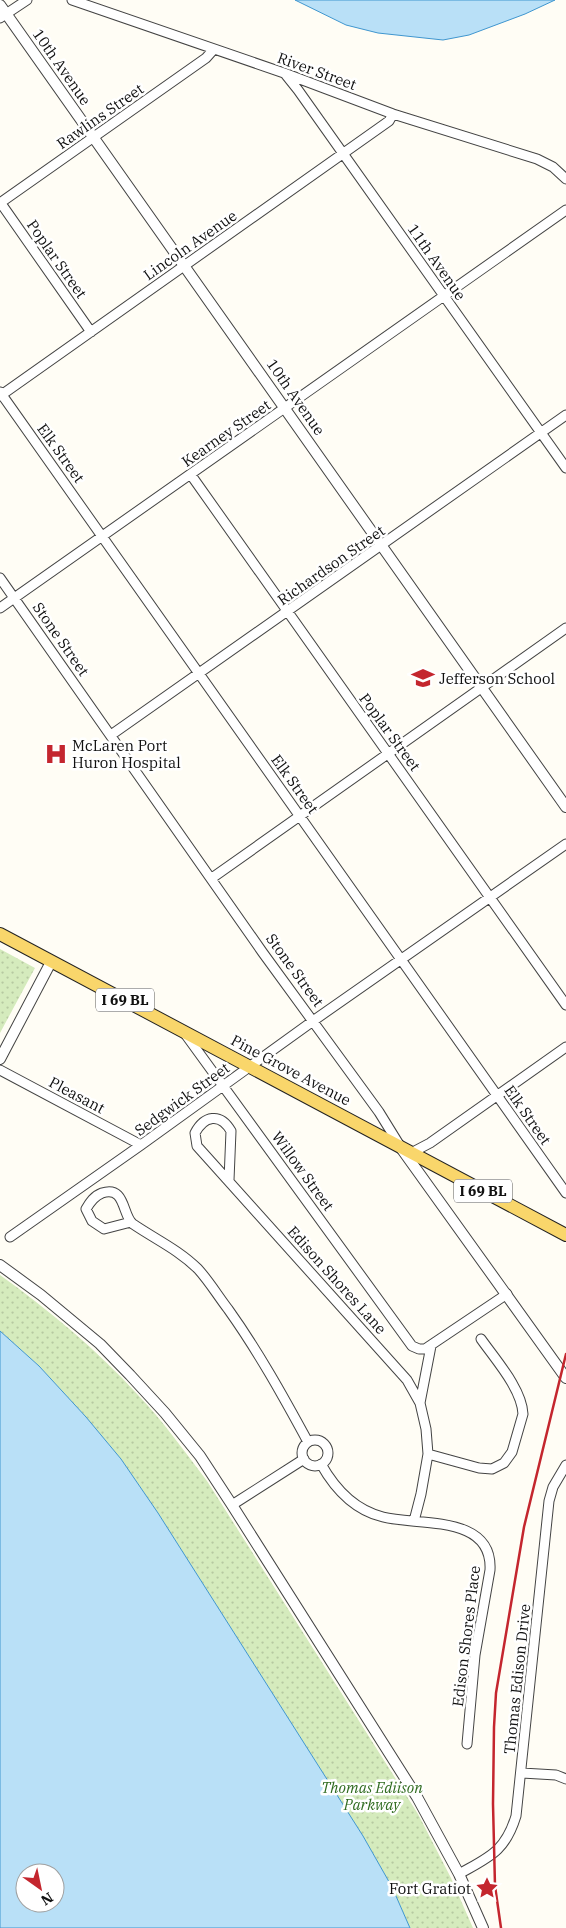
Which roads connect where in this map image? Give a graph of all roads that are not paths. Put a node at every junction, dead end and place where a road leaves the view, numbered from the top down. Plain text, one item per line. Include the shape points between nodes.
1 (26, 0) edge
2 (72, 0) edge
3 (2, 13) edge
4 (214, 48) junction
5 (284, 73) junction
6 (393, 114) junction
7 (93, 138) junction
8 (343, 154) junction
9 (566, 179) edge
10 (0, 203) edge
11 (566, 210) edge
12 (184, 266) junction
13 (443, 296) junction
14 (91, 332) junction
15 (1, 394) edge
16 (285, 408) junction
17 (566, 415) edge
18 (541, 433) junction
19 (566, 468) edge
20 (191, 475) junction
21 (103, 536) junction
22 (382, 545) junction
23 (0, 578) edge
24 (14, 598) junction
25 (0, 608) edge
26 (288, 612) junction
27 (566, 628) edge
28 (199, 674) junction
29 (483, 687) junction
30 (110, 735) junction
31 (389, 753) junction
32 (566, 807) edge
33 (301, 815) junction
34 (566, 844) edge
35 (212, 878) junction
36 (490, 897) junction
37 (0, 934) edge
38 (402, 958) junction
39 (51, 962) junction
40 (566, 1005) edge
41 (313, 1020) junction
42 (184, 1033) junction
43 (566, 1047) edge
44 (0, 1059) edge
45 (250, 1066) junction
46 (0, 1070) edge
47 (224, 1087) junction
48 (498, 1096) junction
49 (141, 1145) junction
50 (406, 1150) junction
51 (229, 1180) junction
52 (566, 1193) edge
53 (130, 1222) junction
54 (566, 1235) edge
55 (10, 1237) dead end
56 (0, 1266) edge
57 (507, 1294) junction
58 (481, 1339) dead end
59 (431, 1346) junction
60 (566, 1378) edge
61 (420, 1403) junction
62 (308, 1442) junction
63 (428, 1454) junction
64 (304, 1459) junction
65 (321, 1464) junction
66 (566, 1465) edge
67 (232, 1504) junction
68 (414, 1521) junction
69 (467, 1744) dead end
70 (522, 1773) junction
71 (566, 1779) edge
72 (459, 1874) junction
73 (483, 1928) edge

1 - 3 street
2 - 4 street, River Street
3 - 7 street, 10th Avenue
4 - 5 street, River Street
4 - 7 street, Rawlins Street via 206,58
5 - 6 street, River Street
5 - 8 street, 11th Avenue
6 - 8 street, Lincoln Avenue via 389,122
6 - 9 street, River Street via 537,159
7 - 10 street, Rawlins Street
7 - 12 street, 10th Avenue
8 - 12 street, Lincoln Avenue
8 - 13 street, 11th Avenue
10 - 14 street, Poplar Street
11 - 13 street, Kearney Street
12 - 14 street, Lincoln Avenue
12 - 16 street, 10th Avenue
13 - 16 street, Kearney Street
13 - 18 street, 11th Avenue
14 - 15 street, Lincoln Avenue
15 - 21 street, Elk Street
16 - 20 street, Kearney Street
16 - 22 street, 10th Avenue
17 - 18 street, Richardson Street
18 - 19 street, 11th Avenue
18 - 22 street, Richardson Street
20 - 21 street, Kearney Street
20 - 26 street, Poplar Street
21 - 24 street, Kearney Street
21 - 28 street, Elk Street
22 - 26 street, Richardson Street
22 - 29 street, 10th Avenue
23 - 24 street, Stone Street
24 - 25 street, Kearney Street
24 - 30 street, Stone Street
26 - 28 street, Richardson Street
26 - 31 street, Poplar Street
27 - 29 street
28 - 30 street, Richardson Street
28 - 33 street, Elk Street
29 - 31 street
29 - 32 street, 10th Avenue
30 - 35 street, Stone Street
31 - 33 street
31 - 36 street, Poplar Street
33 - 35 street
33 - 38 street, Elk Street
34 - 36 street, Sedgwick Street
35 - 41 street, Stone Street
36 - 38 street, Sedgwick Street
36 - 40 street, Poplar Street
37 - 39 main road, Pine Grove Avenue / I 69 BL
38 - 41 street, Sedgwick Street
38 - 48 street, Elk Street
39 - 42 main road, Pine Grove Avenue / I 69 BL
39 - 44 street
41 - 45 street, Sedgwick Street
41 - 50 street, Stone Street
42 - 45 main road, Pine Grove Avenue / I 69 BL
42 - 47 street, Willow Street
43 - 48 street
45 - 47 street, Sedgwick Street
45 - 50 main road, Pine Grove Avenue / I 69 BL
46 - 49 street, Pleasant
47 - 49 street, Sedgwick Street
47 - 59 street, Willow Street via 412,1346 418,1349
48 - 50 street via 430,1143
48 - 52 street, Elk Street
49 - 55 street, Sedgwick Street
50 - 54 main road, Pine Grove Avenue / I 69 BL
50 - 57 street, Stone Street
51 - 51 street, Edison Shores Lane via 231,1130 222,1120 210,1119 198,1127 195,1140
51 - 61 street, Edison Shores Lane via 407,1380
53 - 53 street via 104,1228 92,1222 86,1209 99,1195 115,1194 124,1205
53 - 62 street via 175,1250 198,1270 252,1342
56 - 67 street via 100,1344 190,1444
57 - 59 street
57 - 60 street, Stone Street
58 - 63 street via 523,1407 512,1452 498,1466 486,1469
59 - 61 street, Edison Shores Lane
61 - 63 street, Edison Shores Lane
62 - 64 street via 303,1448
62 - 65 street via 321,1442 327,1449
63 - 68 street, Edison Shores Lane
64 - 65 street via 313,1465
64 - 67 street
65 - 68 street, Edison Shores Place via 336,1488 356,1506 383,1517
66 - 70 street, Thomas Edison Drive via 549,1501
67 - 72 street via 417,1797
68 - 69 street, Edison Shores Place via 463,1529 479,1540 489,1557
70 - 71 street via 556,1775
70 - 72 street, Thomas Edison Drive via 516,1816 505,1840 495,1853
72 - 73 street

